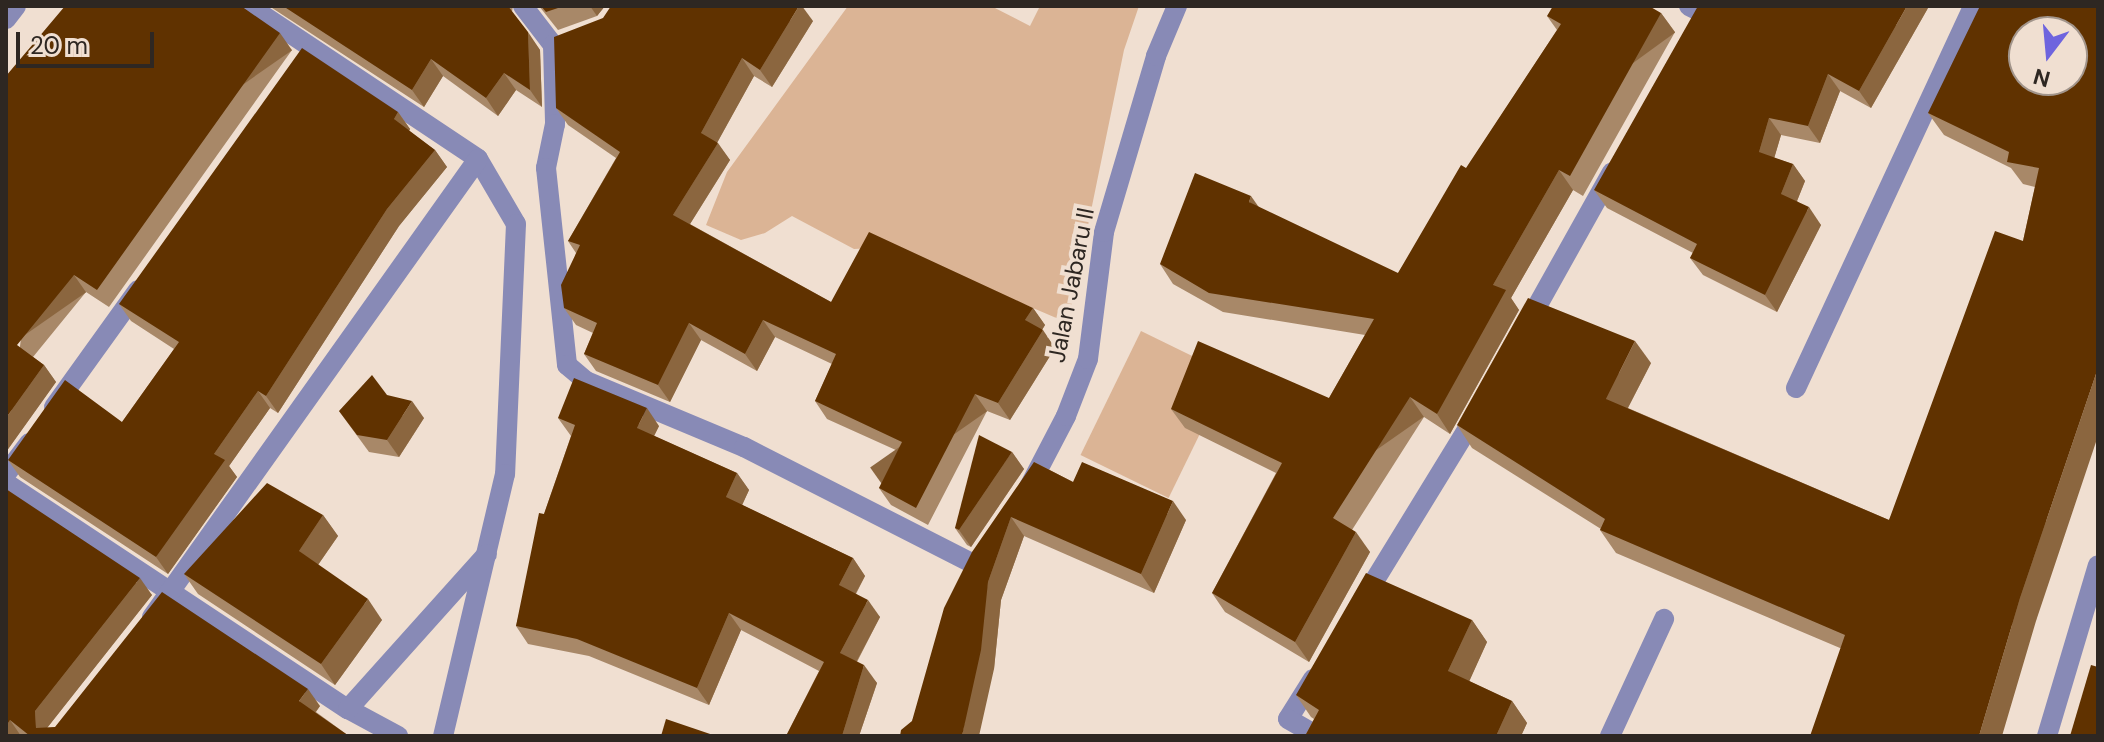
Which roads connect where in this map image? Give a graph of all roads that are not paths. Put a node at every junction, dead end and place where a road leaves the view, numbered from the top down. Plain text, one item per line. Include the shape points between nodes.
1 (16, 6) edge
2 (249, 6) edge
3 (523, 6) edge
4 (1177, 6) edge
5 (1973, 6) edge
6 (6, 19) edge
7 (579, 36) edge
8 (312, 45) junction
9 (553, 45) junction
10 (293, 71) edge
11 (1626, 148) edge
12 (478, 159) junction
13 (154, 266) edge
14 (1512, 352) edge
15 (1796, 388) dead end
16 (1488, 393) edge
17 (6, 474) edge
18 (6, 483) edge
19 (1012, 511) edge
20 (988, 543) edge
21 (489, 552) junction
22 (974, 564) junction
23 (2098, 565) edge
24 (962, 587) edge
25 (172, 591) junction
26 (1354, 613) edge
27 (1664, 619) dead end
28 (2089, 627) edge
29 (134, 640) edge
30 (1321, 666) edge
31 (348, 709) junction
32 (398, 736) edge
33 (443, 736) edge
34 (1318, 736) edge
35 (1610, 736) edge
36 (2047, 736) edge

1 - 6 street
2 - 8 street
3 - 9 street
4 - 19 street, Jalan Jabaru II via 1156,56 1104,232 1088,359 1060,428
5 - 15 street
7 - 9 street
8 - 10 street
8 - 12 street
9 - 22 street via 555,124 546,168 567,365 586,381 744,447
11 - 14 street
12 - 21 street via 516,224 505,474
12 - 25 street
13 - 17 street
16 - 26 street
18 - 25 street
20 - 22 street
21 - 31 street
21 - 33 street
22 - 24 street
23 - 28 street
25 - 29 street
25 - 31 street
27 - 35 street
28 - 36 street
30 - 34 street via 1288,719
31 - 32 street

